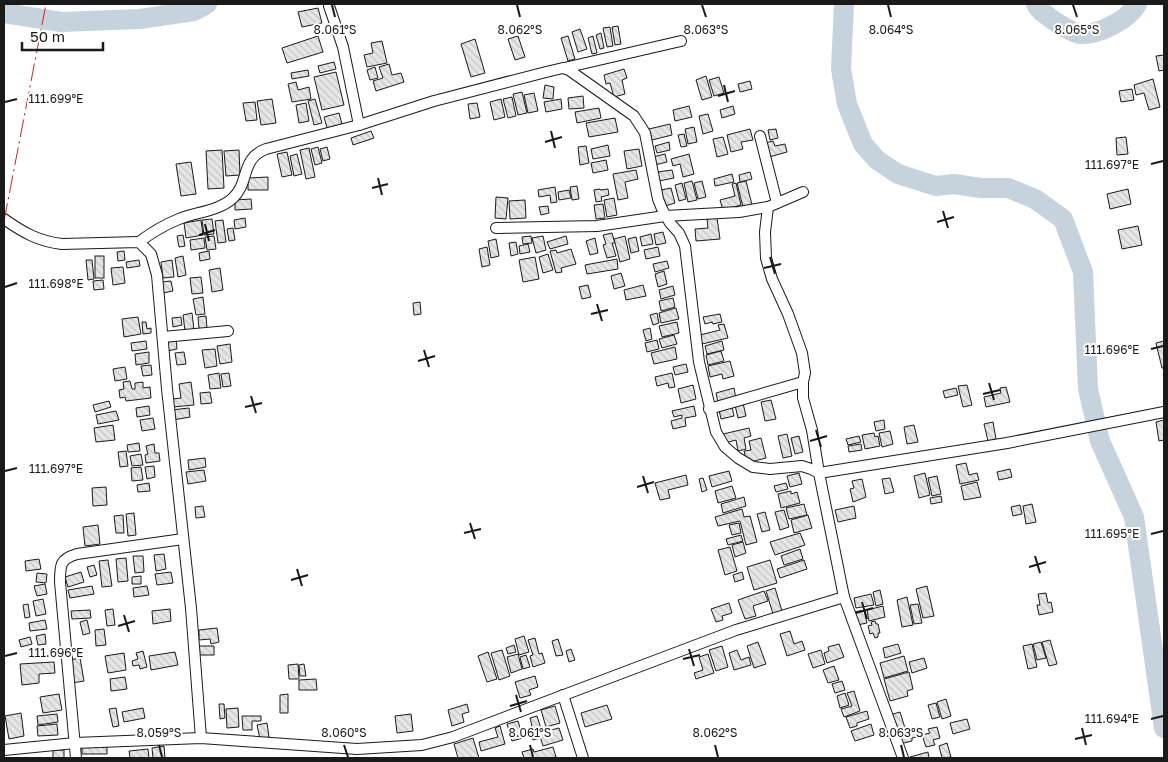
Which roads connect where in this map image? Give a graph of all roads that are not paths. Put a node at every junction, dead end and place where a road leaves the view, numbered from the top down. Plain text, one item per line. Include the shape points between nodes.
1 (329, 6) dead end
2 (681, 42) dead end
3 (563, 68) junction
4 (359, 125) junction
5 (760, 136) dead end
6 (803, 192) dead end
7 (772, 205) junction
8 (665, 216) junction
9 (4, 219) edge
10 (496, 228) dead end
11 (139, 242) junction
12 (228, 331) dead end
13 (163, 337) junction
14 (803, 382) junction
15 (709, 409) junction
16 (1164, 412) edge
17 (819, 473) junction
18 (183, 539) junction
19 (844, 597) junction
20 (563, 695) junction
21 (201, 738) junction
22 (76, 743) junction
23 (4, 750) edge
24 (76, 758) edge
25 (583, 758) edge
26 (903, 758) edge

1 - 4 street via 343,47
2 - 3 street
3 - 4 street via 434,101
3 - 8 street via 626,109 639,123 645,133 658,199
4 - 11 street via 258,152 249,163 240,191 233,198 167,224
5 - 7 street
6 - 7 street
7 - 8 street via 739,212
7 - 14 street via 765,232 766,258 802,353
8 - 10 street via 596,226
8 - 15 street via 685,246 699,362
9 - 11 street via 35,239 50,243
11 - 13 street via 151,254 154,263
12 - 13 street
13 - 18 street
14 - 15 street
14 - 17 street via 803,398
15 - 17 street via 716,432 725,447 738,458 753,466 770,469 802,466
16 - 17 street via 998,444
17 - 19 street
18 - 21 street
18 - 22 street via 77,554 63,561 60,582
19 - 20 street via 736,630
19 - 26 street
20 - 21 street via 441,742 406,747 338,749
20 - 25 street
21 - 22 street
22 - 23 street
22 - 24 street

